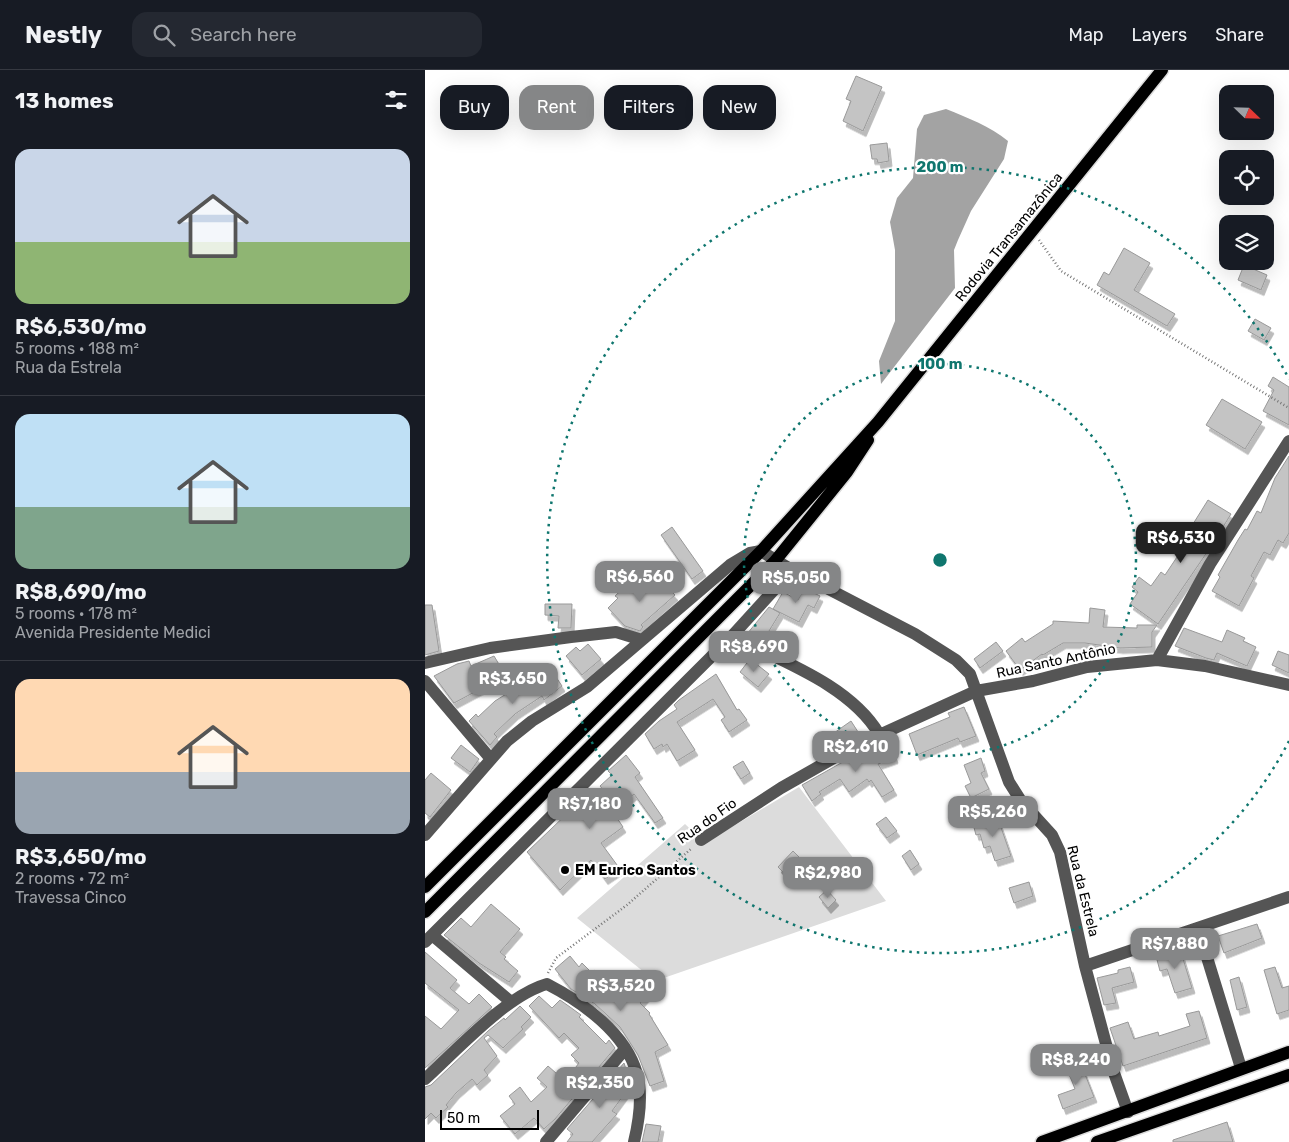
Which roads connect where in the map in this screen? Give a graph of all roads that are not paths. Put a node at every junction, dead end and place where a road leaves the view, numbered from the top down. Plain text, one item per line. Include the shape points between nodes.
1 (1162, 70) edge
2 (878, 422) junction
3 (1289, 441) edge
4 (761, 551) junction
5 (775, 561) junction
6 (792, 570) junction
7 (732, 636) junction
8 (642, 640) junction
9 (1157, 660) junction
10 (425, 663) edge
11 (425, 681) edge
12 (1289, 685) edge
13 (976, 691) junction
14 (879, 734) junction
15 (490, 758) junction
16 (425, 835) edge
17 (701, 840) road end
18 (425, 887) edge
19 (1289, 897) edge
20 (425, 912) edge
21 (1198, 928) junction
22 (428, 938) edge
23 (1085, 966) junction
24 (511, 1002) junction
25 (625, 1049) junction
26 (1289, 1052) edge
27 (1241, 1068) junction
28 (1289, 1075) edge
29 (425, 1079) edge
30 (1128, 1112) junction
31 (546, 1142) edge
32 (634, 1142) edge
33 (1042, 1142) edge
34 (1097, 1142) edge

1 - 2 main road, Rodovia Transamazônica
2 - 4 main road
2 - 5 main road via 847,472
3 - 9 street via 1211,564
4 - 5 street, Rua da Estrela
4 - 8 street via 750,553 731,565
4 - 18 main road
5 - 6 street, Rua da Estrela
5 - 20 main road
6 - 7 street
6 - 13 street, Rua da Estrela via 853,600 949,655 970,674
7 - 14 street via 834,688 863,712
7 - 22 street
8 - 10 street via 616,632 499,646
8 - 15 street via 587,687 532,721
9 - 12 street, Rua Santo Antônio via 1205,666
9 - 13 street, Rua Santo Antônio via 1087,667
11 - 15 street
13 - 14 street, Rua do Fio
13 - 23 street, Rua da Estrela via 1009,782 1051,835 1060,852
14 - 17 street, Rua do Fio via 801,776
15 - 16 street
19 - 21 street
21 - 23 street
21 - 27 street
22 - 24 street
23 - 30 street, Rua da Estrela
24 - 25 street via 528,990 547,984 572,997
24 - 29 street
25 - 31 street
25 - 32 street via 637,1073 639,1097
26 - 27 main road
27 - 30 main road
28 - 34 main road
30 - 33 main road

